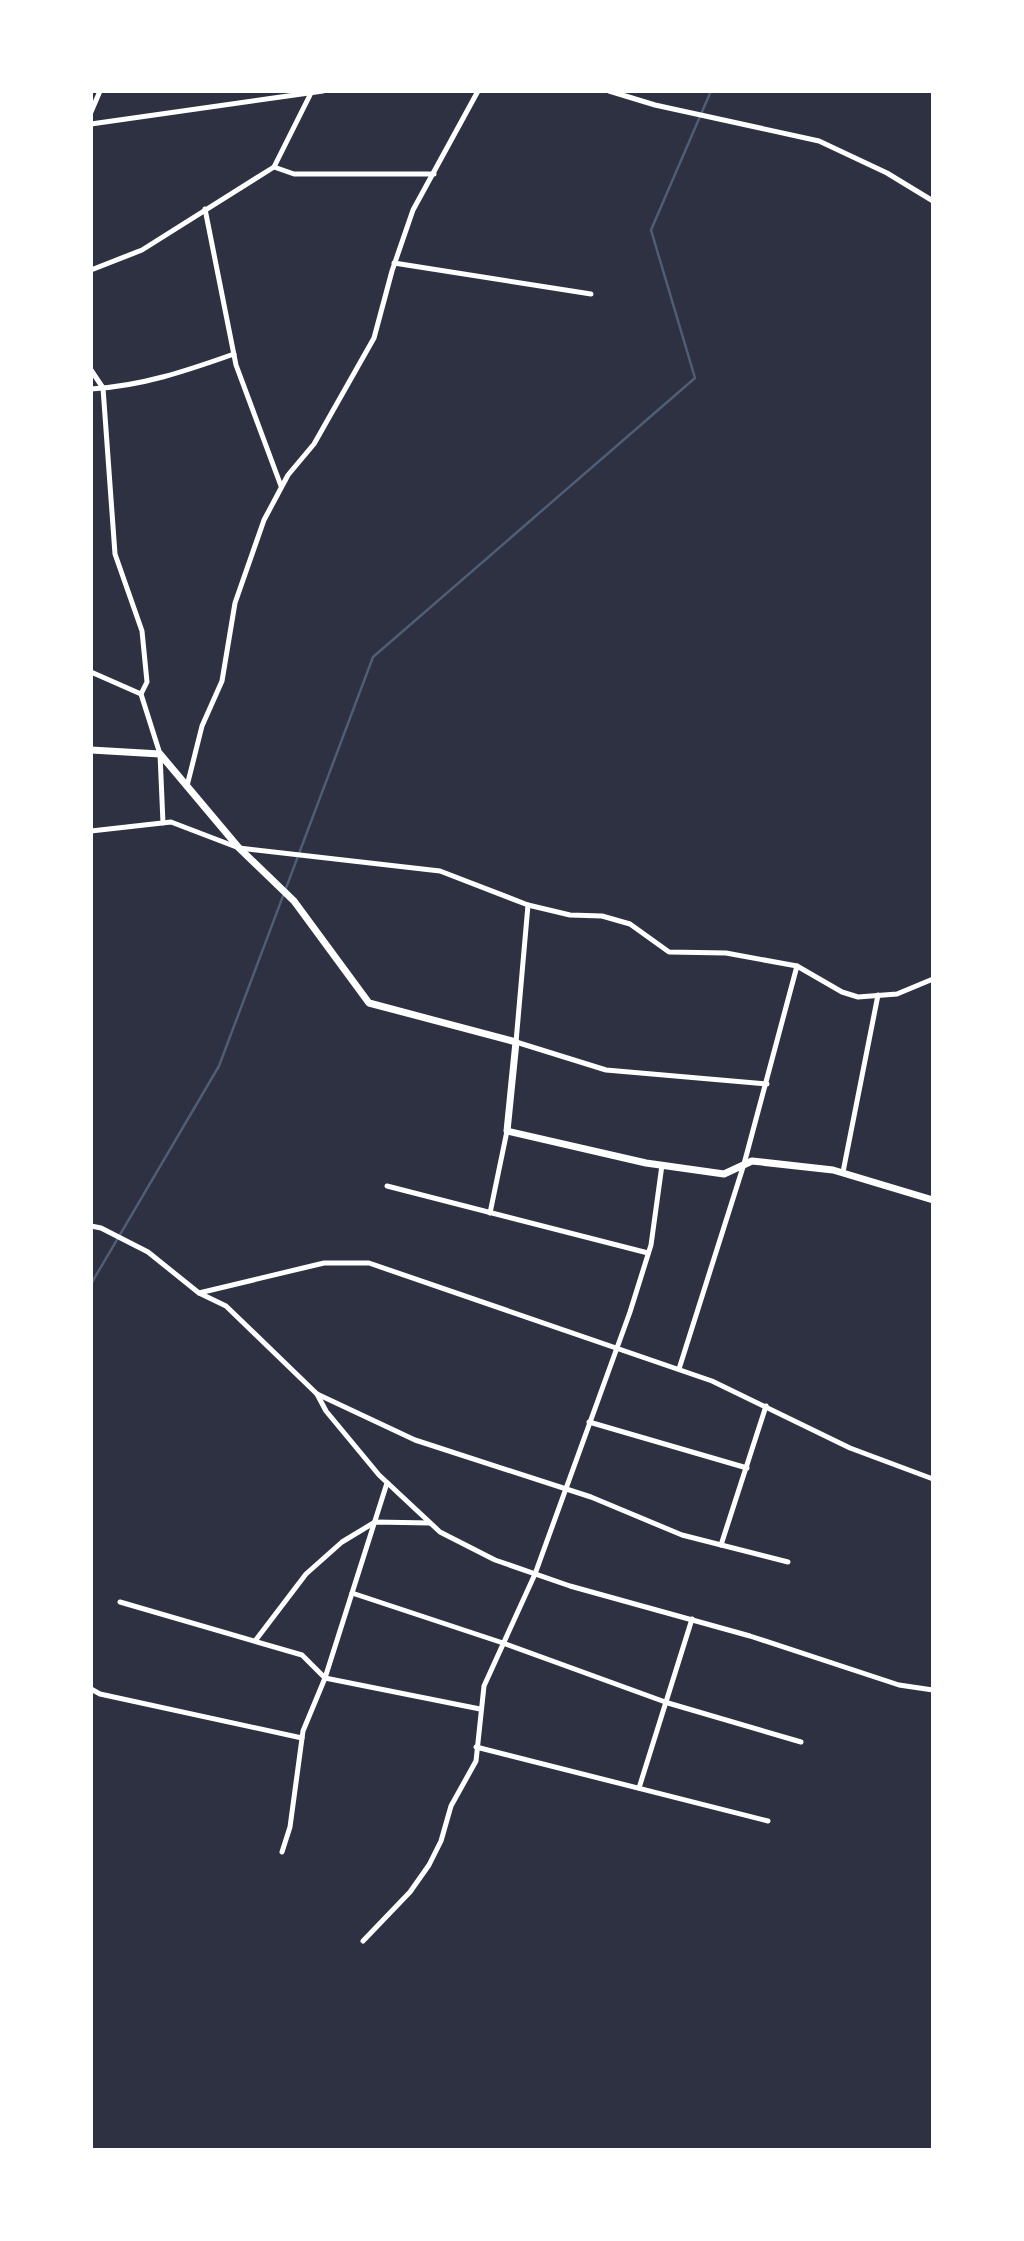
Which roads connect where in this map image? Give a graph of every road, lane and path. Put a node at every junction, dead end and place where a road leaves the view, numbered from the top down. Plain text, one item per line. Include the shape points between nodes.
1 (100, 91) edge
2 (323, 91) edge
3 (478, 91) edge
4 (609, 91) edge
5 (311, 93) junction
6 (91, 112) edge
7 (91, 124) edge
8 (274, 167) junction
9 (433, 174) junction
10 (933, 201) edge
11 (205, 209) junction
12 (394, 263) junction
13 (91, 270) edge
14 (591, 294) dead end
15 (234, 354) junction
16 (91, 370) edge
17 (103, 388) junction
18 (91, 389) edge
19 (281, 486) junction
20 (91, 672) edge
21 (141, 694) junction
22 (91, 750) edge
23 (160, 754) junction
24 (187, 786) junction
25 (163, 822) junction
26 (91, 831) edge
27 (239, 848) junction
28 (528, 905) junction
29 (797, 966) junction
30 (933, 979) edge
31 (878, 995) junction
32 (516, 1042) junction
33 (767, 1084) junction
34 (507, 1131) junction
35 (744, 1164) junction
36 (662, 1166) junction
37 (843, 1172) junction
38 (387, 1186) dead end
39 (933, 1200) edge
40 (490, 1213) junction
41 (91, 1226) edge
42 (648, 1253) junction
43 (199, 1293) junction
44 (616, 1347) junction
45 (679, 1369) junction
46 (317, 1394) junction
47 (766, 1406) junction
48 (589, 1422) junction
49 (747, 1468) junction
50 (933, 1479) edge
51 (387, 1483) junction
52 (566, 1488) junction
53 (375, 1521) junction
54 (430, 1523) junction
55 (721, 1545) junction
56 (788, 1562) dead end
57 (535, 1574) junction
58 (352, 1593) junction
59 (120, 1601) dead end
60 (692, 1619) junction
61 (255, 1641) junction
62 (503, 1643) junction
63 (325, 1678) junction
64 (91, 1689) edge
65 (933, 1690) edge
66 (666, 1702) junction
67 (480, 1709) junction
68 (302, 1738) junction
69 (801, 1742) dead end
70 (476, 1746) junction
71 (639, 1788) junction
72 (768, 1821) dead end
73 (282, 1852) dead end
74 (363, 1941) dead end

1 - 6 street
2 - 5 street
3 - 9 street
4 - 10 street via 819,141
5 - 7 street
5 - 8 street
8 - 9 street via 293,174
8 - 11 street
9 - 12 street via 413,210
11 - 13 street via 142,250
11 - 15 street
12 - 14 street
12 - 19 street via 374,338 314,444
15 - 17 street via 180,374
15 - 19 street
16 - 17 street
17 - 18 street
17 - 21 street via 113,543 142,631 147,682
19 - 24 street via 235,603 222,681 202,726
20 - 21 street
21 - 23 street
22 - 23 street
23 - 24 street
23 - 25 street
24 - 27 street
25 - 26 street
25 - 27 street
27 - 28 street via 440,871
27 - 32 street via 294,901 369,1003
28 - 29 street via 629,924 669,952 726,953
28 - 32 street
29 - 31 street via 842,992
29 - 33 street
30 - 31 street via 897,994
31 - 37 street
32 - 33 street via 606,1070
32 - 34 street
33 - 35 street
34 - 36 street
34 - 40 street
35 - 36 street via 724,1174
35 - 37 street via 752,1161
35 - 45 street
36 - 42 street
37 - 39 street
38 - 40 street
40 - 42 street
41 - 43 street via 148,1252
42 - 44 street
43 - 44 street via 324,1263 369,1263
43 - 46 street via 226,1306
44 - 45 street
44 - 48 street
45 - 47 street
46 - 51 street
46 - 52 street via 415,1440
47 - 49 street
47 - 50 street via 850,1448
48 - 49 street
48 - 52 street
49 - 55 street
51 - 53 street
51 - 54 street
52 - 55 street via 682,1535
52 - 57 street
53 - 54 street
53 - 58 street
53 - 61 street via 306,1574
54 - 57 street via 495,1560
55 - 56 street
57 - 60 street
57 - 62 street
58 - 62 street
58 - 63 street
59 - 61 street
60 - 65 street via 899,1685
60 - 66 street
61 - 63 street via 302,1655
62 - 66 street
62 - 67 street via 484,1686
63 - 67 street
63 - 68 street
64 - 68 street
66 - 69 street
66 - 71 street
67 - 70 street
68 - 73 street via 290,1827
70 - 71 street
70 - 74 street via 476,1761 429,1865
71 - 72 street

